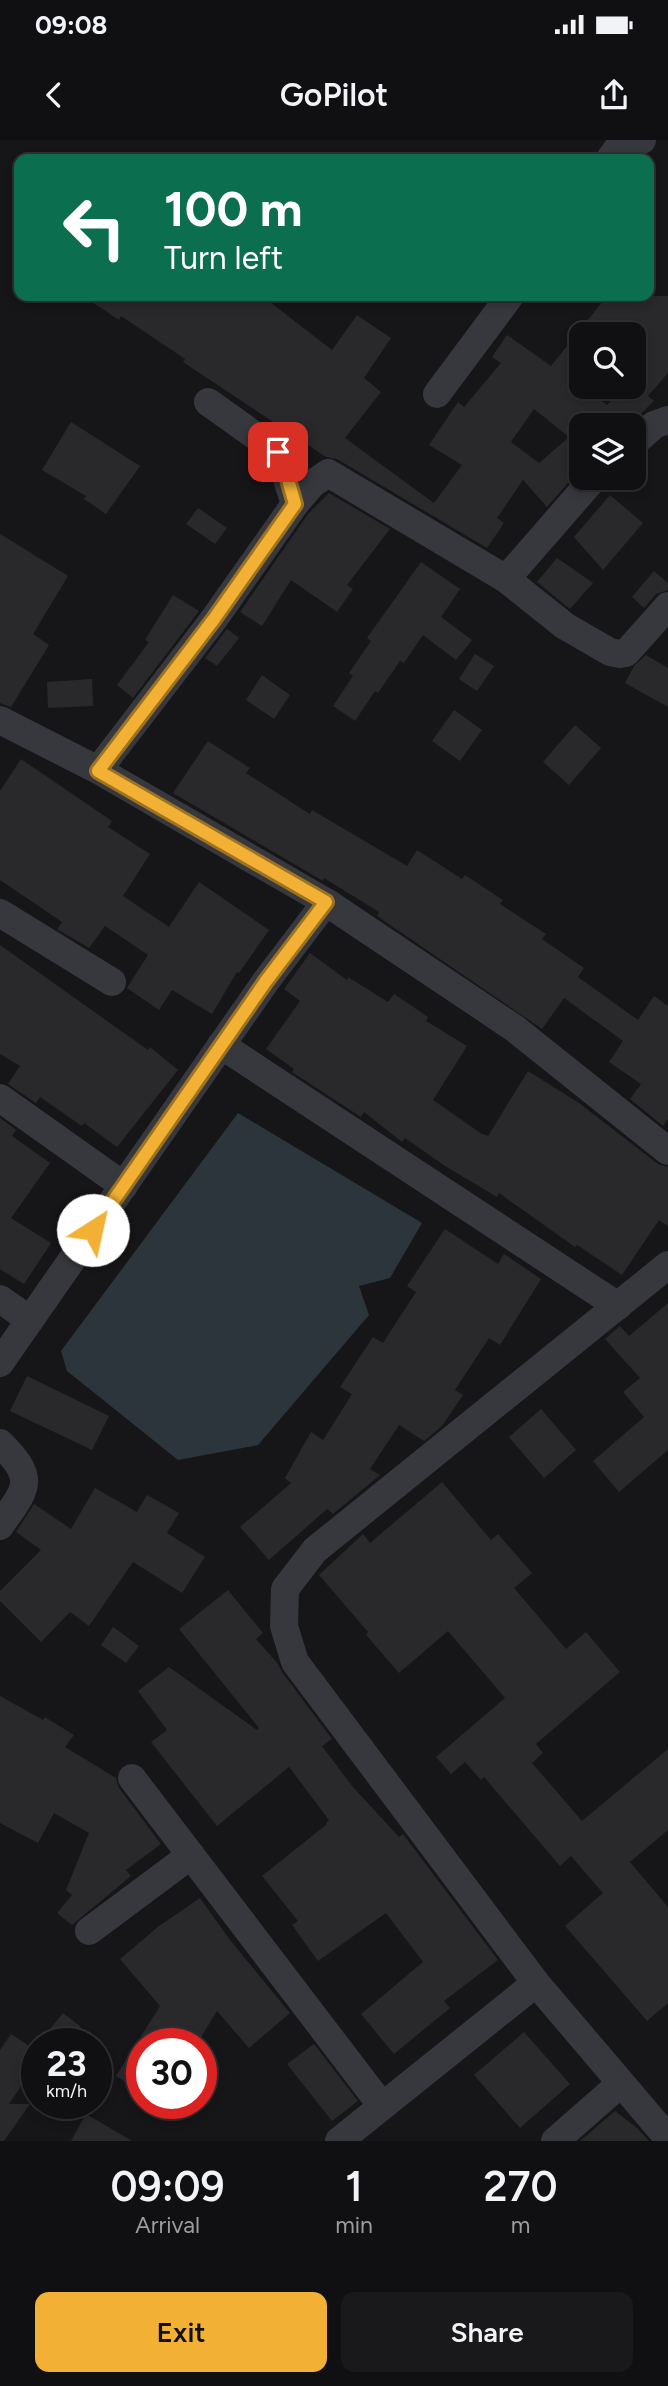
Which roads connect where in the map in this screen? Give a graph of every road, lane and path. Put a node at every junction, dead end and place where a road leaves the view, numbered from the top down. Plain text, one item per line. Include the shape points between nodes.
1 (642, 140) edge
2 (614, 154) edge
3 (505, 301) edge
4 (437, 394) dead end
5 (208, 402) dead end
6 (668, 420) edge
7 (646, 432) edge
8 (584, 490) edge
9 (295, 504) junction
10 (506, 579) junction
11 (668, 606) edge
12 (1, 723) edge
13 (98, 771) junction
14 (326, 902) junction
15 (0, 913) edge
16 (112, 982) dead end
17 (221, 1045) junction
18 (0, 1098) edge
19 (668, 1151) edge
20 (124, 1186) junction
21 (668, 1265) edge
22 (0, 1299) edge
23 (618, 1306) junction
24 (30, 1320) junction
25 (0, 1363) edge
26 (0, 1443) edge
27 (0, 1526) edge
28 (132, 1777) dead end
29 (191, 1856) junction
30 (89, 1931) dead end
31 (536, 1983) junction
32 (620, 2084) junction
33 (382, 2106) junction
34 (668, 2138) edge
35 (339, 2141) edge
36 (555, 2141) edge

1 - 2 street via 620,145
3 - 4 street
5 - 9 street via 278,452
6 - 7 street
8 - 10 street
9 - 10 street via 328,473
9 - 13 street
10 - 11 street via 565,626 620,654 626,653
12 - 13 street
13 - 14 street
14 - 17 street
14 - 19 street via 514,1028
15 - 16 street
17 - 20 street
17 - 23 street
18 - 20 street
20 - 24 street
21 - 23 street
22 - 24 street
23 - 31 street via 315,1550 285,1589 285,1626 295,1662
24 - 25 street
26 - 27 street via 25,1476 23,1493
28 - 29 street
29 - 30 street
29 - 33 street
31 - 32 street
31 - 33 street
32 - 34 street
32 - 36 street
33 - 35 street

